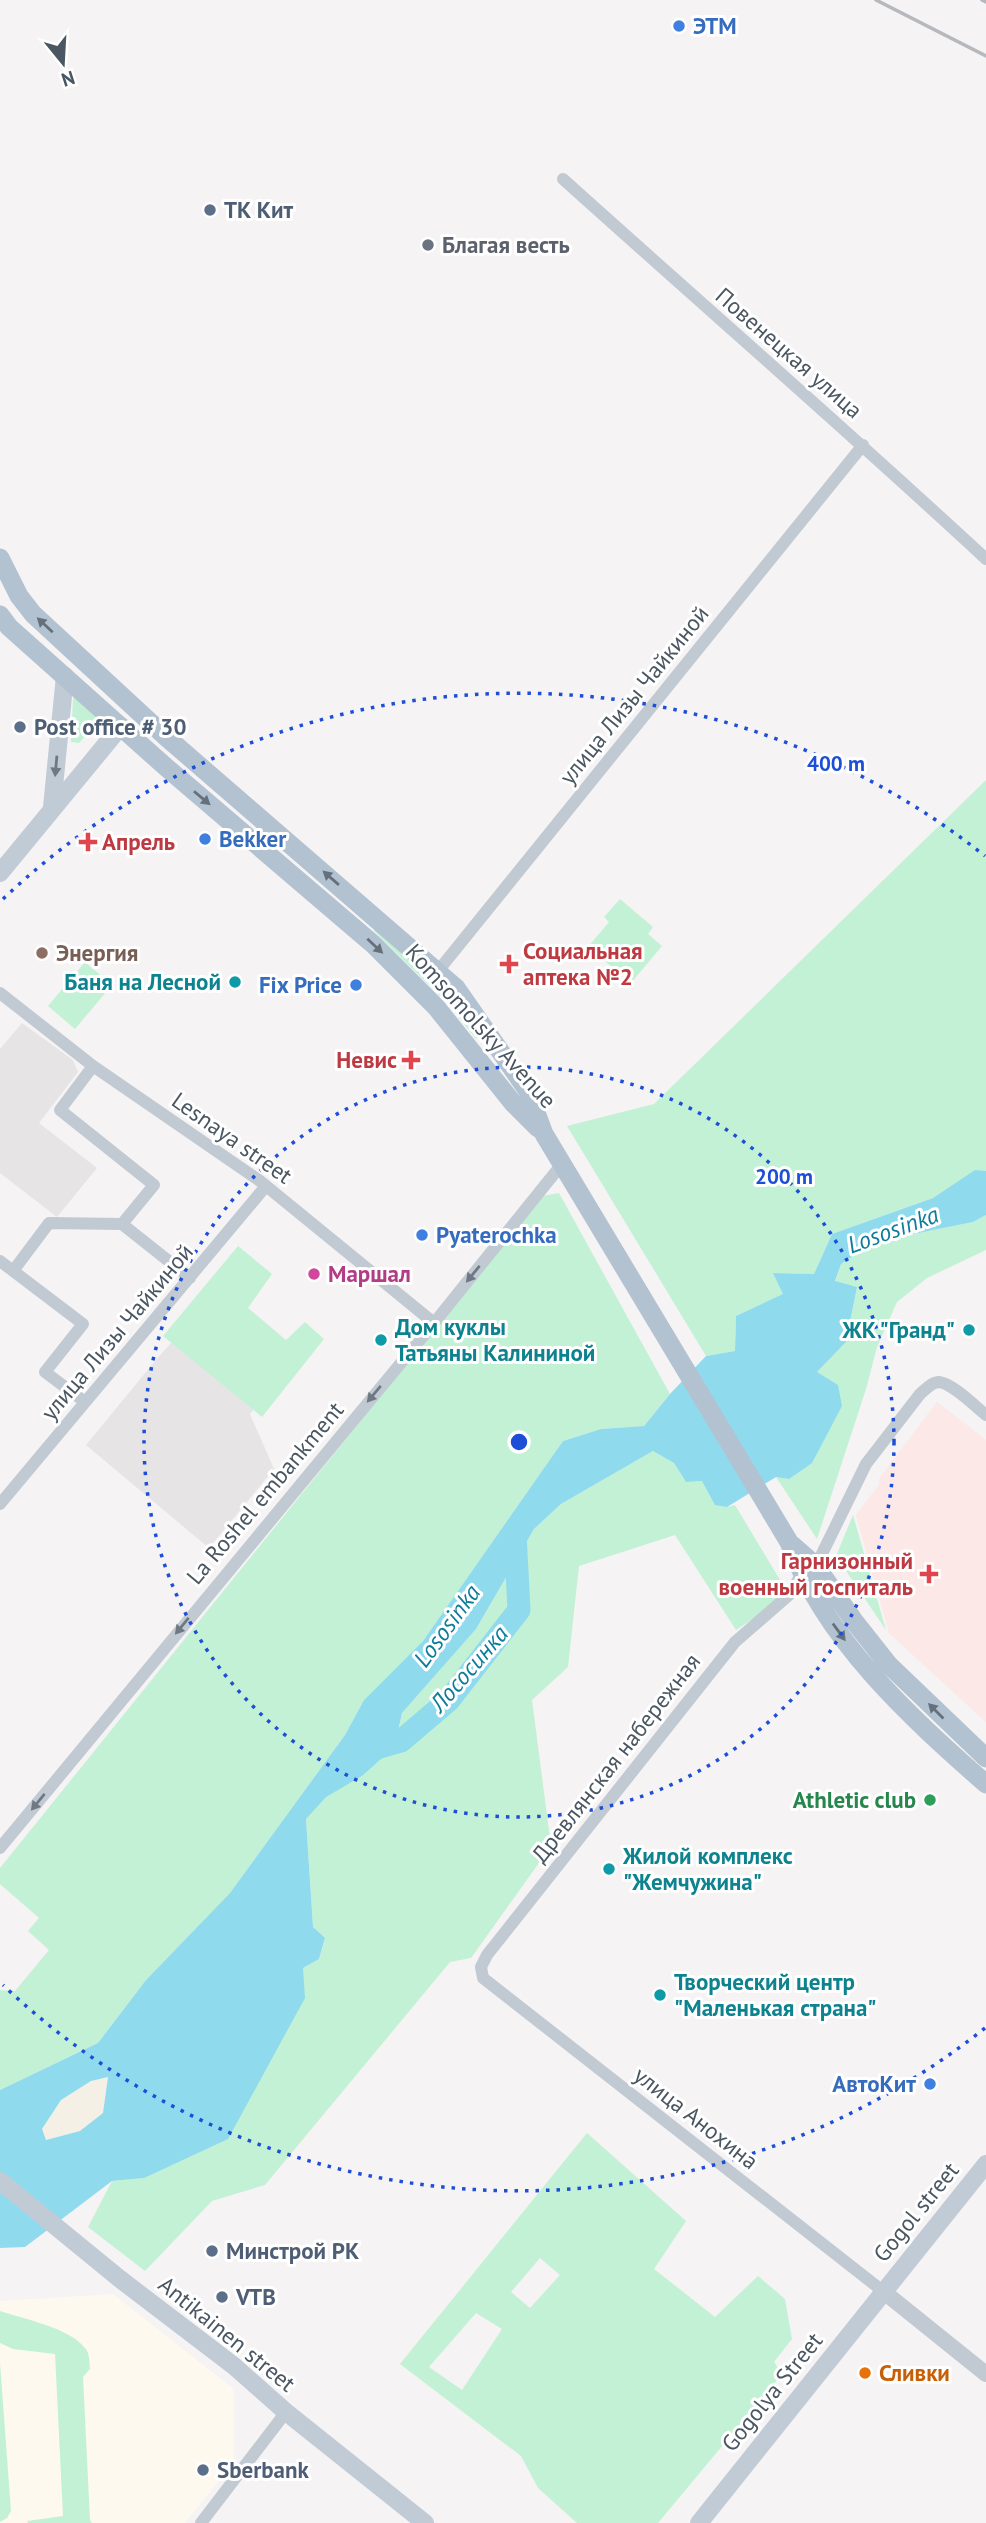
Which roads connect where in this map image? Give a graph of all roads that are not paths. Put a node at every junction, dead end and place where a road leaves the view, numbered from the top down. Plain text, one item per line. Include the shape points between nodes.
1 (563, 180) dead end
2 (863, 445) junction
3 (0, 558) edge
4 (986, 559) edge
5 (0, 615) edge
6 (65, 676) junction
7 (136, 710) junction
8 (121, 726) junction
9 (52, 807) junction
10 (0, 873) edge
11 (438, 971) junction
12 (0, 993) edge
13 (491, 1037) junction
14 (473, 1053) junction
15 (93, 1066) junction
16 (544, 1134) junction
17 (562, 1164) junction
18 (266, 1186) junction
19 (122, 1224) junction
20 (0, 1261) edge
21 (13, 1271) junction
22 (190, 1278) junction
23 (434, 1323) junction
24 (85, 1402) junction
25 (986, 1415) edge
26 (0, 1504) edge
27 (808, 1571) junction
28 (986, 1758) edge
29 (986, 1784) edge
30 (0, 1847) edge
31 (483, 1978) joint
32 (986, 2164) edge
33 (0, 2181) edge
34 (884, 2291) junction
35 (986, 2374) edge
36 (286, 2412) junction
37 (202, 2522) edge
38 (425, 2523) edge
39 (698, 2523) edge

1 - 2 street, Повенецкая улица
2 - 4 street, Повенецкая улица
2 - 11 street, улица Лизы Чайкиной
7 -> 3 main road via 33,614
5 - 6 main road, Komsomolsky Avenue
6 - 8 main road, Komsomolsky Avenue
6 -> 9 main road
7 - 8 main road
11 -> 7 main road, Komsomolsky Avenue
8 - 9 main road
8 -> 14 main road, Komsomolsky Avenue via 374,945 436,1007
9 - 10 main road
11 - 13 main road, Komsomolsky Avenue
12 - 15 street, Lesnaya street
13 - 14 street
13 - 16 main road, Komsomolsky Avenue via 527,1091
14 - 16 main road, Komsomolsky Avenue
15 - 18 street, Lesnaya street
15 - 19 street via 60,1110 154,1185
16 - 17 main road, Komsomolsky Avenue
17 -> 23 street, La Roshel embankment
17 - 27 main road, Komsomolsky Avenue
18 - 22 street, улица Лизы Чайкиной
18 - 23 street, Lesnaya street
19 - 21 street via 49,1223
19 - 22 street
20 - 21 street
21 - 24 street via 83,1324 45,1372
22 - 24 street, улица Лизы Чайкиной
23 -> 30 street, La Roshel embankment
24 - 26 street, улица Лизы Чайкиной
25 - 27 street, Древлянская набережная via 940,1382 920,1394 866,1464
28 -> 27 main road via 888,1664
27 -> 29 main road via 837,1630 874,1676
27 - 31 street, Древлянская набережная via 789,1595 735,1642 486,1955
31 - 34 street, улица Анохина
32 - 34 main road, Gogol street
33 - 36 main road, Antikainen street
34 - 35 street
34 - 39 main road, Gogolya Street
36 - 37 street
36 - 38 main road, Antikainen street

